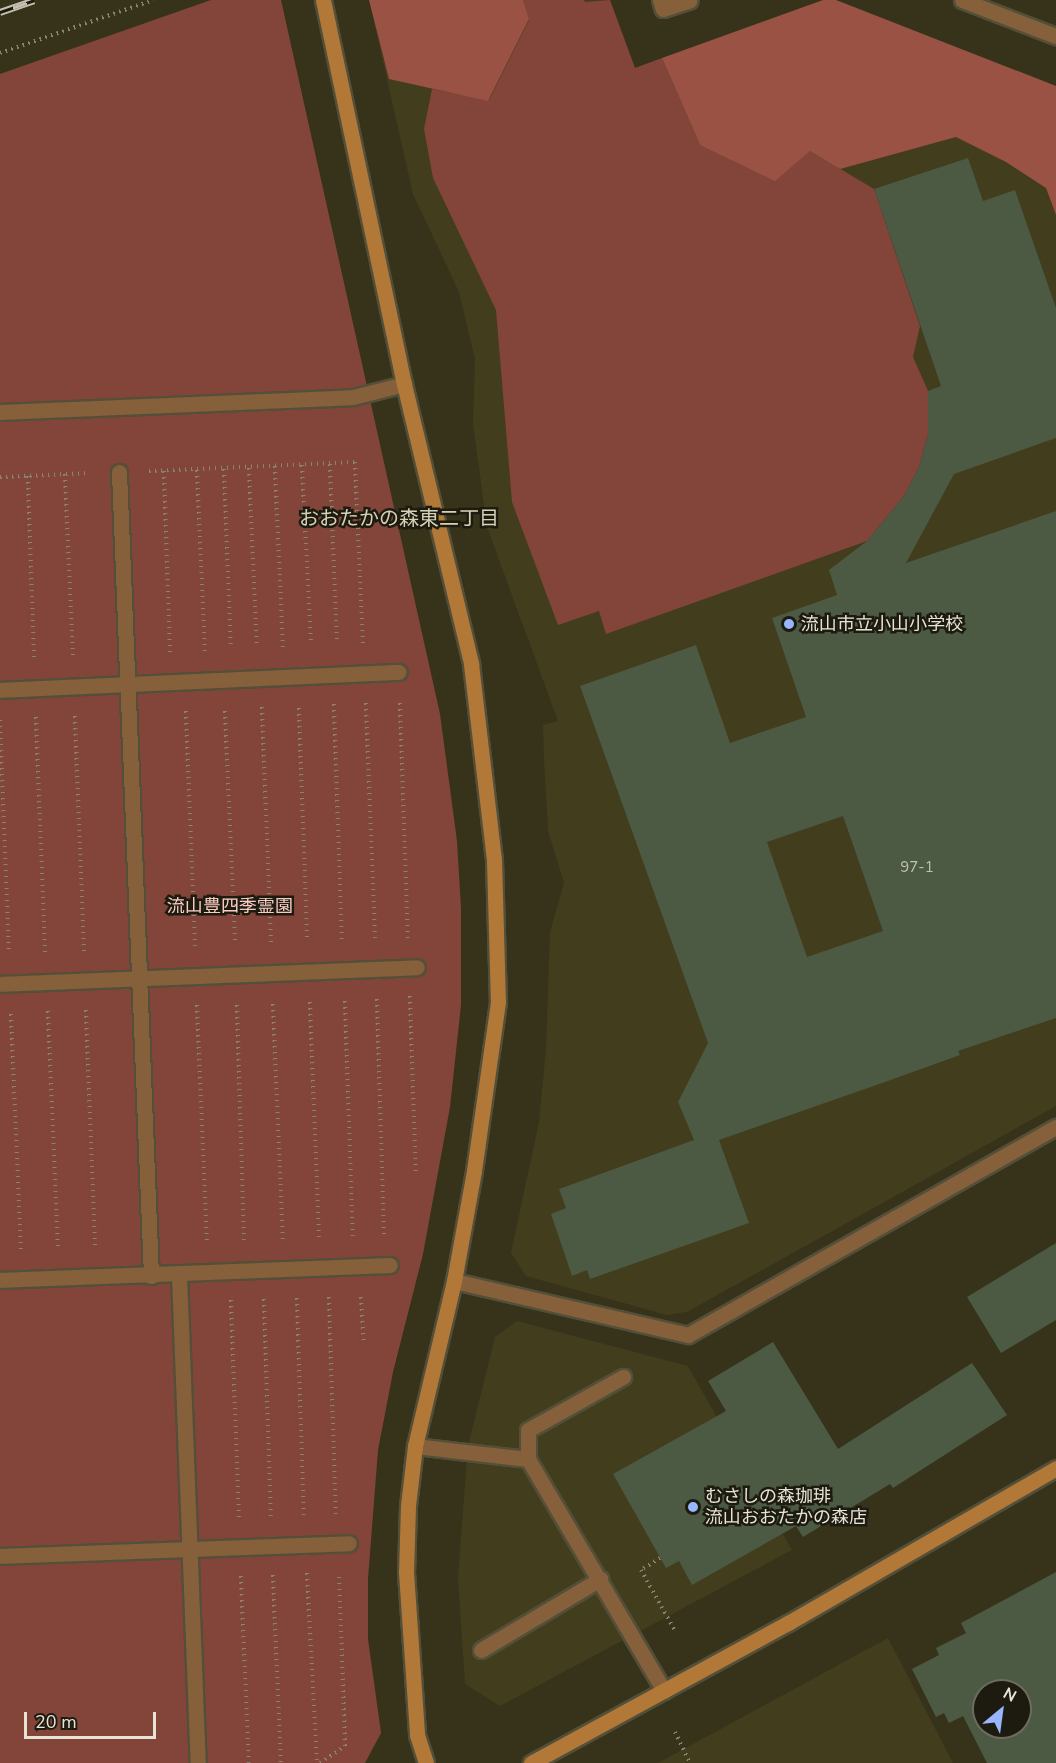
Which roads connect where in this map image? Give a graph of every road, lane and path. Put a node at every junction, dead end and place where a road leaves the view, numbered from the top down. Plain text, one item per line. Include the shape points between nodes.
1 (153, 0) edge
2 (323, 0) edge
3 (660, 0) edge
4 (690, 0) edge
5 (972, 2) edge
6 (1056, 36) edge
7 (0, 53) edge
8 (404, 384) junction
9 (0, 412) edge
10 (330, 464) junction
11 (302, 465) junction
12 (275, 466) junction
13 (249, 468) junction
14 (224, 469) junction
15 (197, 470) junction
16 (164, 471) junction
17 (119, 472) junction
18 (65, 474) junction
19 (28, 476) junction
20 (0, 477) edge
21 (399, 672) joint
22 (364, 673) junction
23 (339, 675) junction
24 (312, 676) junction
25 (285, 677) junction
26 (258, 679) junction
27 (232, 680) junction
28 (206, 681) junction
29 (172, 683) junction
30 (127, 685) junction
31 (74, 687) junction
32 (35, 688) junction
33 (0, 690) edge
34 (413, 968) junction
35 (376, 969) junction
36 (139, 979) junction
37 (85, 981) junction
38 (47, 982) junction
39 (0, 984) edge
40 (1056, 1127) edge
41 (416, 1175) dead end
42 (388, 1265) joint
43 (360, 1267) junction
44 (179, 1275) junction
45 (96, 1276) junction
46 (151, 1276) junction
47 (59, 1277) junction
48 (0, 1280) edge
49 (454, 1281) junction
50 (364, 1345) dead end
51 (623, 1377) dead end
52 (415, 1446) junction
53 (528, 1459) junction
54 (1056, 1468) edge
55 (349, 1542) dead end
56 (188, 1547) junction
57 (0, 1556) edge
58 (660, 1558) dead end
59 (600, 1579) junction
60 (674, 1629) dead end
61 (481, 1650) dead end
62 (664, 1691) junction
63 (675, 1731) dead end
64 (198, 1763) edge
65 (426, 1763) edge
66 (531, 1763) edge
67 (690, 1763) edge

1 - 7 path
2 - 8 street
3 - 4 street via 663,9
5 - 6 street
8 - 9 street via 353,397
8 - 49 street via 471,664 494,860 498,1002
10 - 11 path
10 - 22 path via 356,462
10 - 23 path
11 - 12 path
11 - 24 path
12 - 13 path
12 - 25 path
13 - 14 path
13 - 26 path
14 - 15 path
14 - 27 path
15 - 16 path
15 - 28 path
16 - 17 path
16 - 29 path
17 - 18 path
17 - 30 street
18 - 19 path
18 - 31 path
19 - 20 path
19 - 32 path
21 - 22 street
21 - 34 path
22 - 23 street
22 - 35 path
23 - 24 street
24 - 25 street
25 - 26 street
26 - 27 street
27 - 28 street
28 - 29 street
29 - 30 street
30 - 31 street
30 - 36 street
31 - 32 street
31 - 37 path
32 - 33 street
32 - 38 path
34 - 35 street
34 - 41 path
35 - 36 street
35 - 42 path
36 - 37 street
36 - 46 street
37 - 38 street
37 - 45 path
38 - 39 street
38 - 47 path
40 - 49 street via 688,1335
42 - 43 street
43 - 44 street
43 - 50 path
44 - 46 street
44 - 56 street
45 - 46 street
45 - 47 street
47 - 48 street
49 - 52 street
51 - 53 street via 528,1430
52 - 53 street
52 - 65 street via 405,1572 417,1735
53 - 59 street
54 - 62 street
55 - 56 street
56 - 57 street
56 - 64 street
58 - 60 path via 640,1570
59 - 61 street
59 - 62 street
62 - 66 street
63 - 67 path

